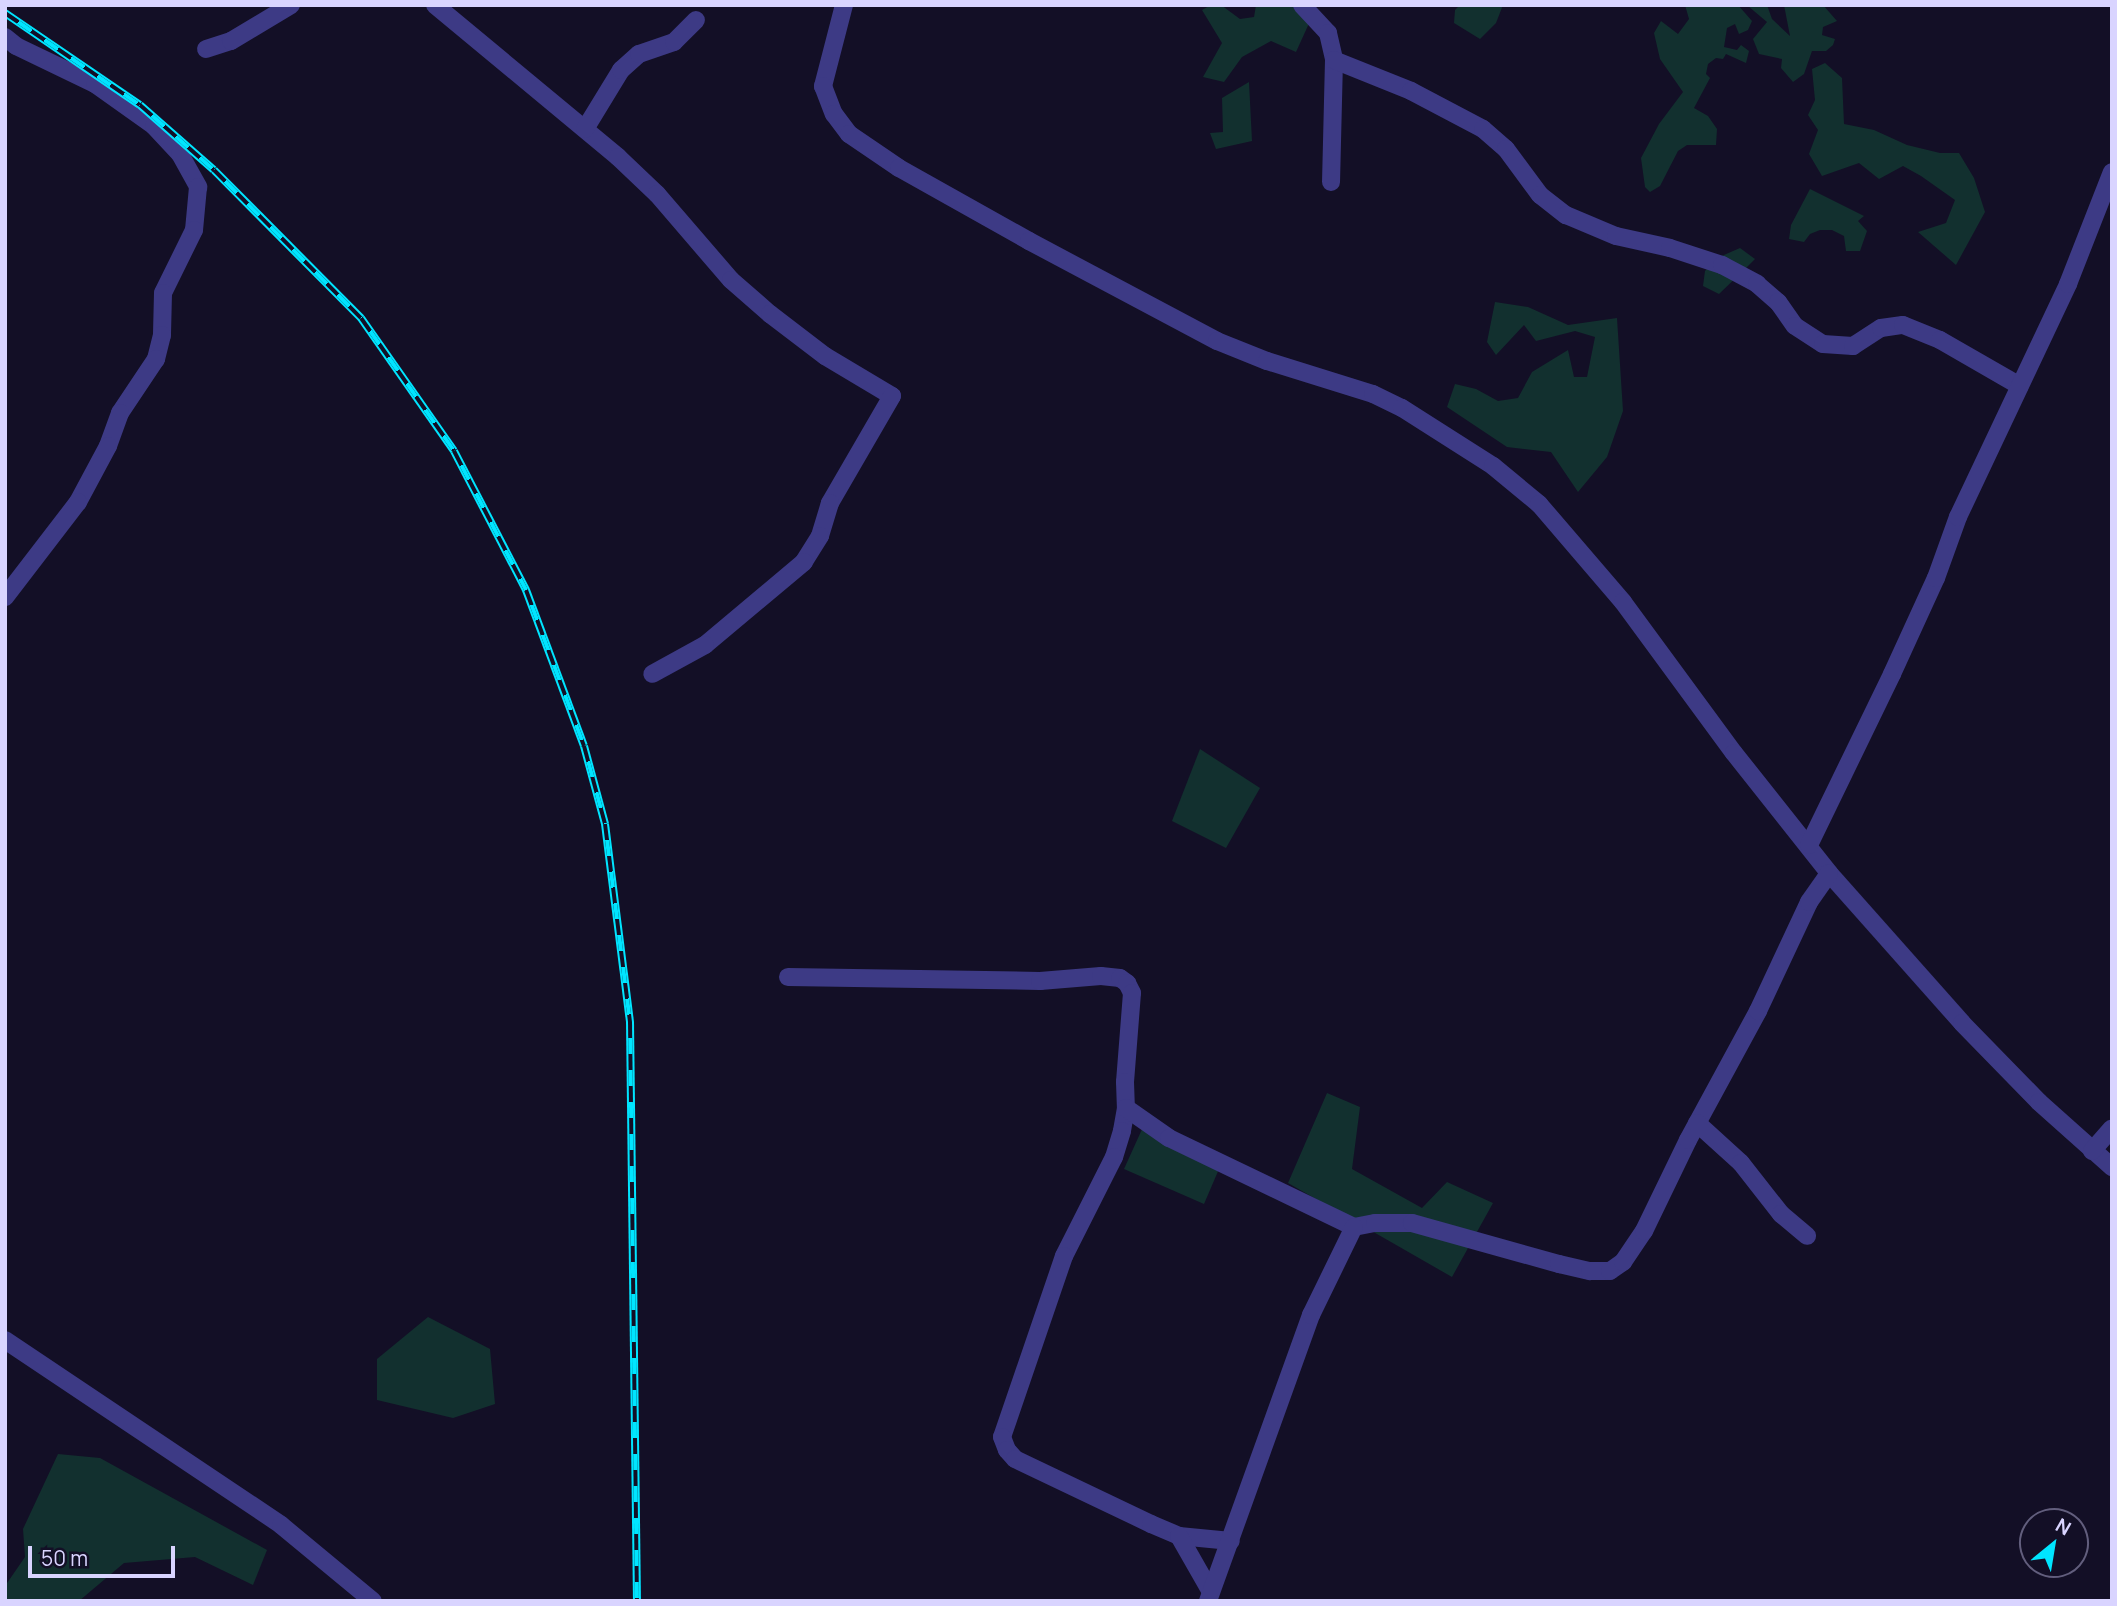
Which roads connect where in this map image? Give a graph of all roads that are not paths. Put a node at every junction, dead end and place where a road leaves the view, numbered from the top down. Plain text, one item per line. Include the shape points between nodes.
1 (291, 5) edge
2 (435, 5) edge
3 (844, 5) edge
4 (1302, 5) edge
5 (696, 20) dead end
6 (5, 37) edge
7 (206, 49) dead end
8 (1334, 60) junction
9 (585, 129) junction
10 (2112, 172) edge
11 (1331, 183) dead end
12 (2020, 386) junction
13 (5, 597) edge
14 (652, 674) dead end
15 (1809, 845) junction
16 (1829, 873) junction
17 (788, 978) dead end
18 (1126, 1108) junction
19 (1698, 1123) junction
20 (2112, 1128) edge
21 (2092, 1151) junction
22 (2112, 1167) edge
23 (1354, 1227) junction
24 (1807, 1236) dead end
25 (5, 1340) edge
26 (1179, 1536) junction
27 (1231, 1541) junction
28 (1210, 1596) edge
29 (373, 1601) edge

1 - 7 street via 231,41
2 - 9 street
3 - 15 street via 823,86 834,114 849,134 899,168 1217,341 1373,394 1493,466 1539,504 1582,551
4 - 8 street via 1328,33
5 - 9 street via 674,42 639,54 621,70
6 - 13 street via 95,84 154,126 180,153 198,187 194,230 163,293 156,359 120,413 78,502
8 - 11 street
8 - 12 street via 1411,91 1483,129 1506,149 1540,195 1566,215 1616,236 1722,265 1757,284 1795,326 1823,344 1853,346 1881,328 1903,325 1940,340
9 - 14 street via 656,194 731,280 770,314 825,356 892,396 830,503 820,536 804,562 705,645
10 - 12 street via 2068,284
12 - 15 street via 1958,517 1936,578
15 - 16 street
16 - 19 street via 1809,902
16 - 21 street via 1962,1023
17 - 18 street via 1120,978 1132,993
18 - 23 street via 1169,1139
18 - 26 street via 1114,1157 1064,1256 1002,1437 1015,1459
19 - 23 street via 1644,1231 1623,1262 1610,1272 1559,1264 1412,1223
19 - 24 street
20 - 21 street
21 - 22 street
23 - 27 street via 1311,1315
25 - 29 street via 281,1525
26 - 27 street
26 - 28 street
27 - 28 street

